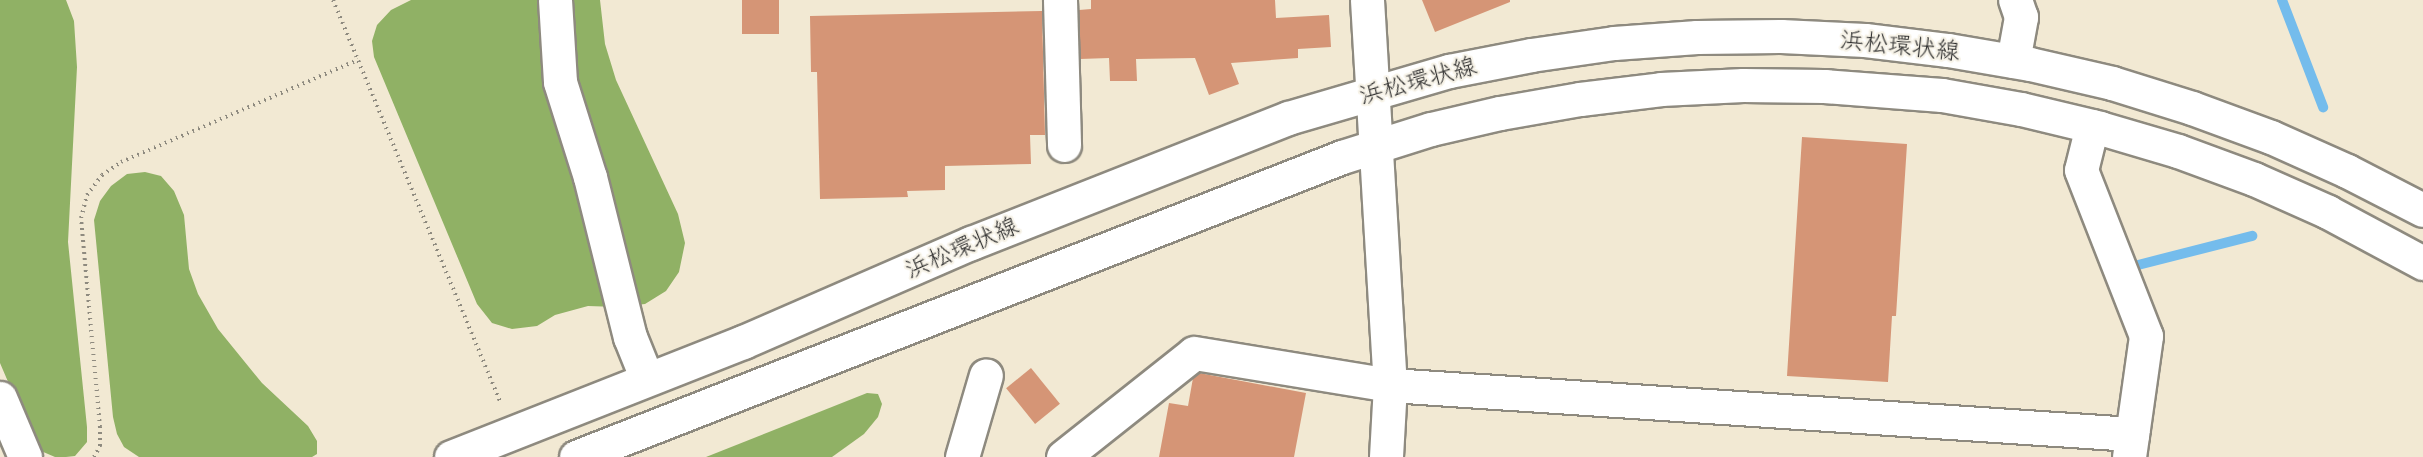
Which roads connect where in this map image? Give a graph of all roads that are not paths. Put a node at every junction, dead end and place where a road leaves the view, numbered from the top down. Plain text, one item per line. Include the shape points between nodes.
1 (555, 0) edge
2 (1060, 0) edge
3 (1367, 0) edge
4 (2015, 0) edge
5 (2013, 61) junction
6 (1372, 92) junction
7 (2092, 126) junction
8 (1064, 145) dead end
9 (1376, 147) junction
10 (2423, 210) edge
11 (2423, 263) edge
12 (986, 375) dead end
13 (647, 380) junction
14 (1390, 385) junction
15 (0, 398) edge
16 (2130, 446) edge
17 (25, 457) edge
18 (451, 457) edge
19 (576, 457) edge
20 (962, 457) edge
21 (1063, 457) edge
22 (1386, 457) edge

1 - 13 main road via 560,82 590,177 630,337
2 - 8 main road
3 - 6 main road
4 - 5 main road via 2021,16
5 - 6 main road, 浜松環状線 via 1865,40 1697,38 1531,54
5 - 10 main road, 浜松環状線 via 2112,83 2204,112 2336,166
6 - 9 main road
6 - 13 main road, 浜松環状線 via 1288,118 971,243
7 - 9 main road, 浜松環状線 via 1942,95 1824,86 1743,85 1661,89 1580,99 1500,113
7 - 11 main road, 浜松環状線 via 2254,179 2328,212
7 - 16 main road via 2081,170 2146,336
9 - 14 main road
9 - 19 main road, 浜松環状線
12 - 20 main road
13 - 18 main road, 浜松環状線
14 - 16 main road
14 - 21 main road via 1194,353
14 - 22 main road
15 - 17 main road

